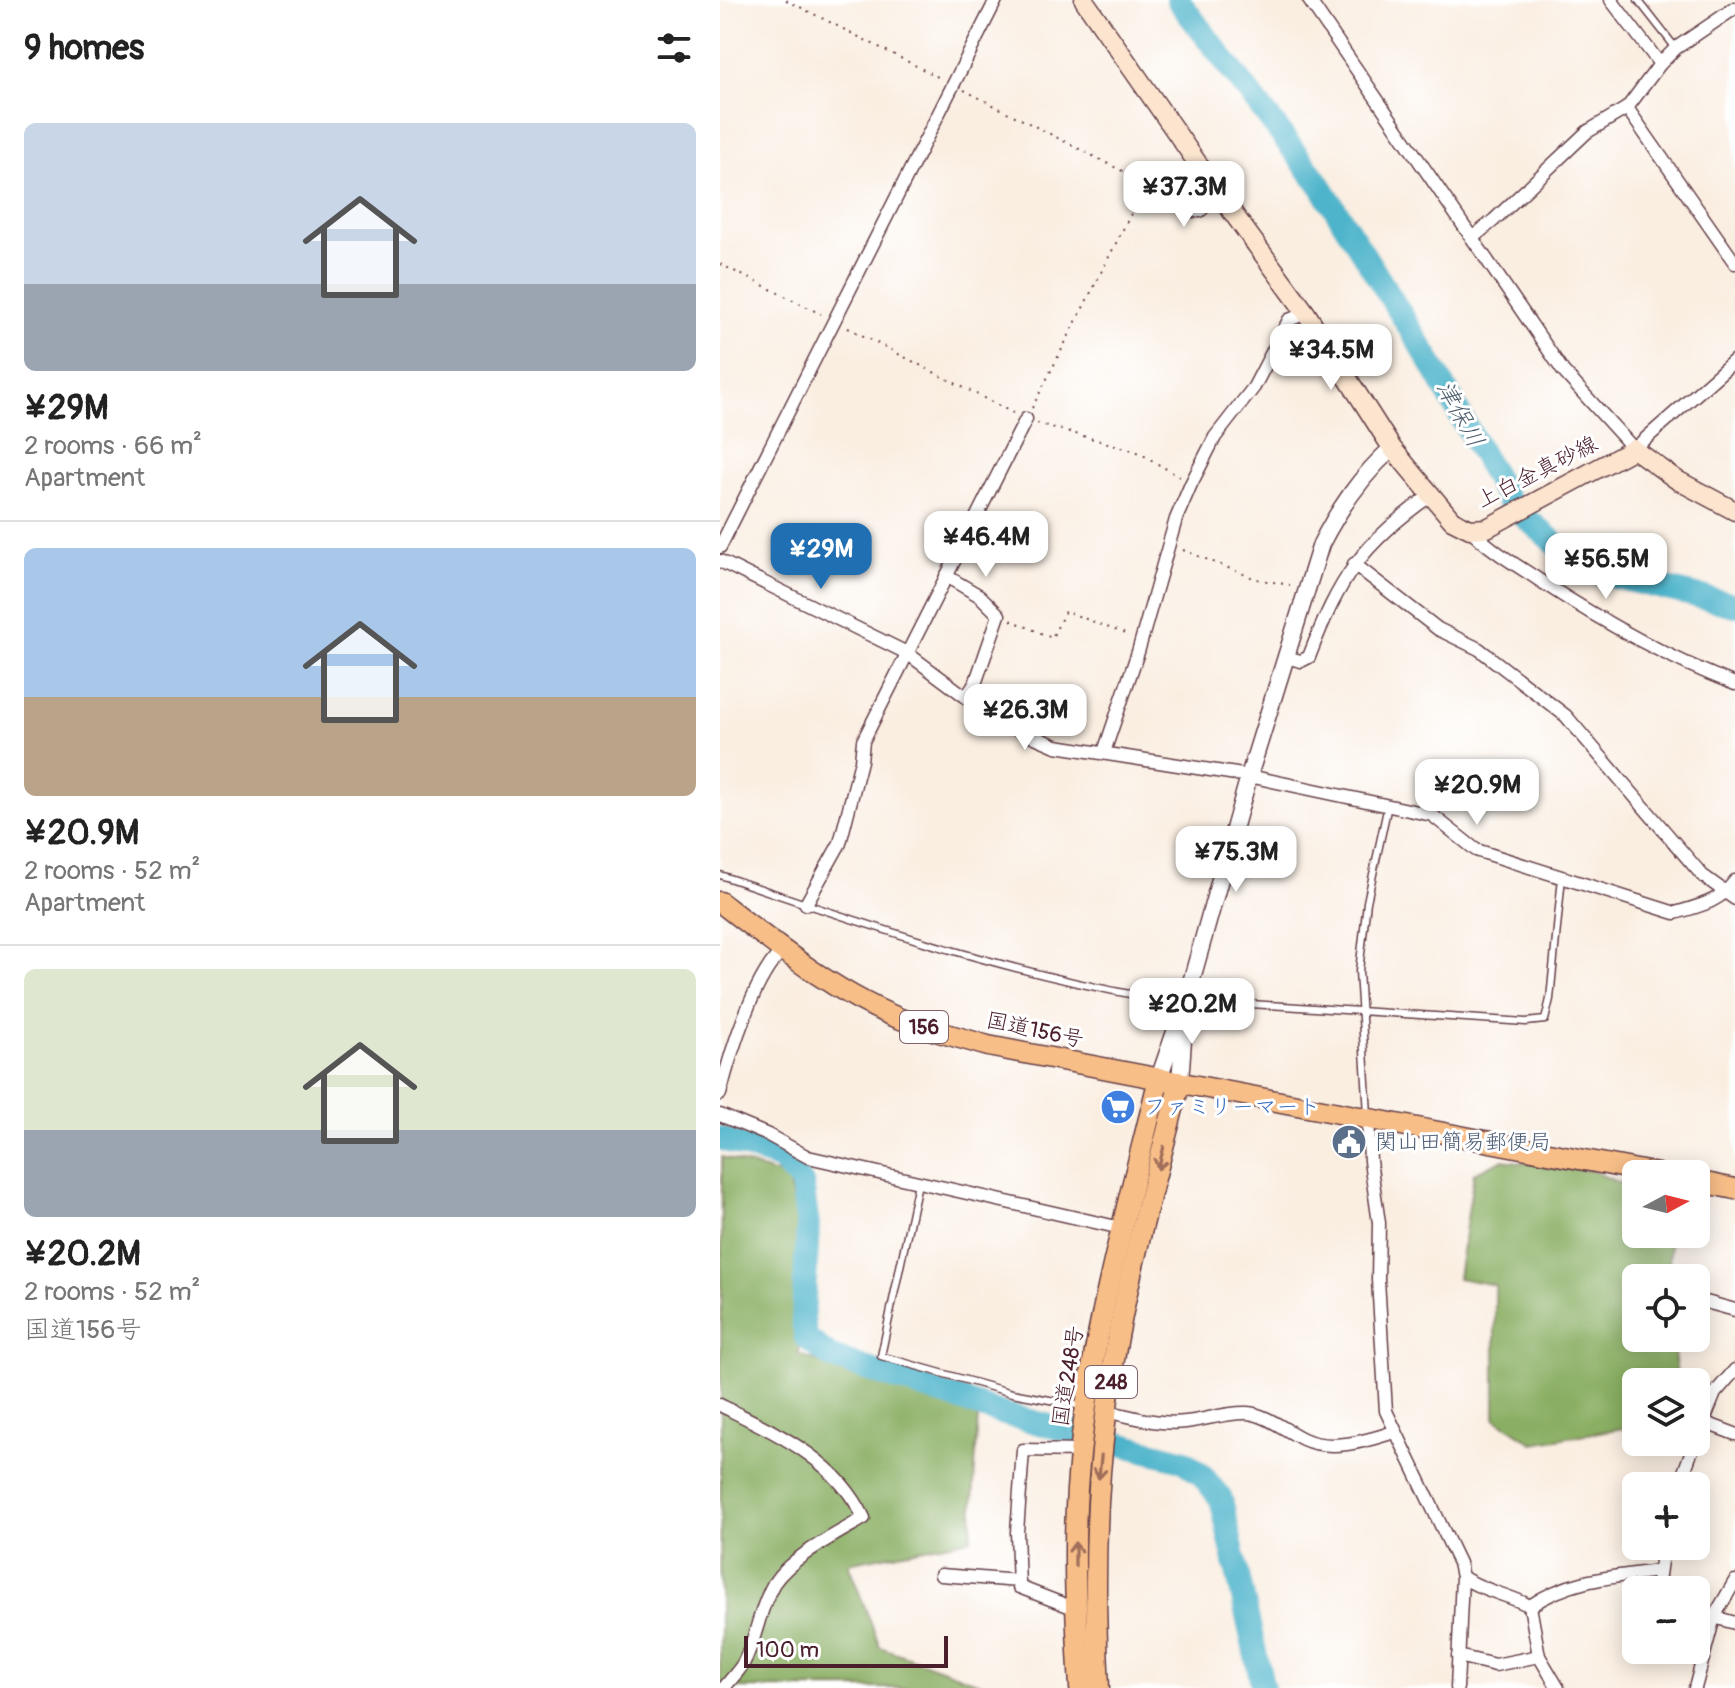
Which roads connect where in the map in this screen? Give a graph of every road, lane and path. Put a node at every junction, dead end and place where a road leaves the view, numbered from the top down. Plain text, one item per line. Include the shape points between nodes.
1 (786, 0) edge
2 (996, 0) edge
3 (1084, 0) edge
4 (1309, 0) edge
5 (1611, 0) edge
6 (1638, 0) edge
7 (1735, 8) edge
8 (1676, 48) junction
9 (1660, 64) junction
10 (955, 85) junction
11 (1627, 108) junction
12 (1147, 184) junction
13 (1219, 194) junction
14 (1472, 238) junction
15 (1735, 263) edge
16 (720, 264) edge
17 (1306, 313) junction
18 (834, 321) junction
19 (1735, 360) edge
20 (1026, 419) junction
21 (1392, 448) junction
22 (1630, 451) junction
23 (1191, 484) junction
24 (1431, 495) junction
25 (1735, 511) edge
26 (1479, 529) junction
27 (1168, 545) junction
28 (720, 547) edge
29 (720, 561) edge
30 (1354, 564) junction
31 (946, 576) junction
32 (1307, 588) junction
33 (999, 615) junction
34 (1141, 639) junction
35 (907, 653) junction
36 (1285, 657) junction
37 (1735, 684) edge
38 (966, 697) junction
39 (1104, 752) junction
40 (1249, 776) junction
41 (1388, 805) junction
42 (720, 875) edge
43 (1562, 877) junction
44 (1735, 881) edge
45 (1730, 896) edge
46 (720, 902) edge
47 (806, 904) junction
48 (782, 951) junction
49 (1186, 1000) junction
50 (1360, 1010) junction
51 (726, 1045) edge
52 (1159, 1078) junction
53 (1180, 1082) junction
54 (720, 1094) edge
55 (720, 1115) edge
56 (1368, 1118) junction
57 (1622, 1167) edge
58 (918, 1183) junction
59 (1710, 1184) edge
60 (1735, 1189) edge
61 (1121, 1228) junction
62 (1710, 1303) edge
63 (1735, 1310) edge
64 (1735, 1370) edge
65 (720, 1405) edge
66 (1710, 1405) edge
67 (1096, 1409) junction
68 (1710, 1425) edge
69 (1394, 1432) junction
70 (1735, 1434) edge
71 (1081, 1451) junction
72 (1661, 1560) edge
73 (1659, 1571) junction
74 (941, 1575) dead end
75 (1658, 1576) edge
76 (1462, 1577) junction
77 (1019, 1581) junction
78 (1735, 1581) edge
79 (1530, 1606) junction
80 (1076, 1609) junction
81 (1714, 1617) junction
82 (1735, 1623) edge
83 (1458, 1656) junction
84 (1539, 1656) junction
85 (724, 1688) edge
86 (1080, 1688) edge
87 (1099, 1688) edge
88 (1457, 1688) edge
89 (1558, 1688) edge
90 (1695, 1688) edge

1 - 10 path
2 - 10 street
3 - 13 main road, 上白金真砂線
4 - 14 street
5 - 9 street
6 - 8 lane
7 - 8 street
8 - 9 street
9 - 11 street
10 - 12 path
10 - 18 street
11 - 14 street via 1587,132
11 - 15 street
12 - 13 street via 1186,211 1200,211
12 - 20 path
13 - 17 main road, 上白金真砂線
14 - 22 street via 1563,371
16 - 18 path
17 - 21 main road, 上白金真砂線
17 - 23 street via 1289,320 1254,387 1215,437
18 - 20 path
18 - 28 street
19 - 22 street
20 - 23 path via 1136,451
20 - 31 street
21 - 24 main road, 上白金真砂線
21 - 32 street via 1368,469 1337,512
22 - 25 main road, 上白金真砂線
22 - 26 main road, 上白金真砂線
23 - 27 street
24 - 26 main road, 上白金真砂線 via 1452,520
24 - 30 street
26 - 37 street via 1498,554 1572,602 1633,638
27 - 32 path via 1256,579
27 - 34 street
29 - 35 street
30 - 36 street via 1309,657
30 - 45 street via 1566,716 1702,875
31 - 33 street via 980,596
31 - 35 street
32 - 36 street
33 - 34 path via 1052,638 1065,611
33 - 38 street
34 - 39 street
35 - 38 street
35 - 47 street via 863,741 840,843
36 - 40 street
38 - 39 street via 1056,746
39 - 40 street
40 - 41 street
40 - 49 street
41 - 43 street via 1432,815 1476,850
41 - 50 lane via 1367,902
42 - 47 lane
43 - 45 street via 1675,913
43 - 50 lane via 1545,1020
44 - 45 street
46 - 48 highway, 国道156号 / 156
47 - 49 lane via 978,959 1087,986
48 - 51 street
48 - 52 highway, 国道156号 / 156 via 830,983 909,1022 988,1046
49 - 50 lane
49 - 52 street
49 - 53 street
50 - 56 lane
51 - 54 street
52 - 53 highway, 国道156号 / 156
52 - 61 highway, 国道248号 / 248
53 - 56 highway, 国道156号 / 156
53 -> 67 highway, 国道248号 / 248
55 - 58 street via 808,1157
56 - 57 highway, 国道156号 / 156
56 - 69 street via 1379,1223 1386,1411
58 - 61 street
58 - 67 lane via 881,1356 1012,1393
59 - 60 highway
61 - 67 highway, 国道248号 / 248
62 - 63 street
64 - 66 street
65 - 85 street via 812,1455 840,1481 864,1518 776,1580 742,1665
67 - 69 street via 1163,1424 1252,1413 1306,1441 1339,1445
67 - 71 highway, 国道248号 / 248
67 -> 87 highway, 国道248号 / 248
68 - 70 street
69 - 76 street via 1451,1543
71 - 77 street via 1023,1450
80 -> 71 highway, 国道248号 / 248
72 - 73 street
73 - 75 street
73 - 79 street via 1553,1590
74 - 77 street
76 - 79 street
76 - 83 street
77 - 80 street via 1019,1587
78 - 81 street
79 - 84 street
80 - 86 highway, 国道248号 / 248
81 - 82 street
81 - 90 street
83 - 84 street via 1495,1665
83 - 88 street
84 - 89 street

